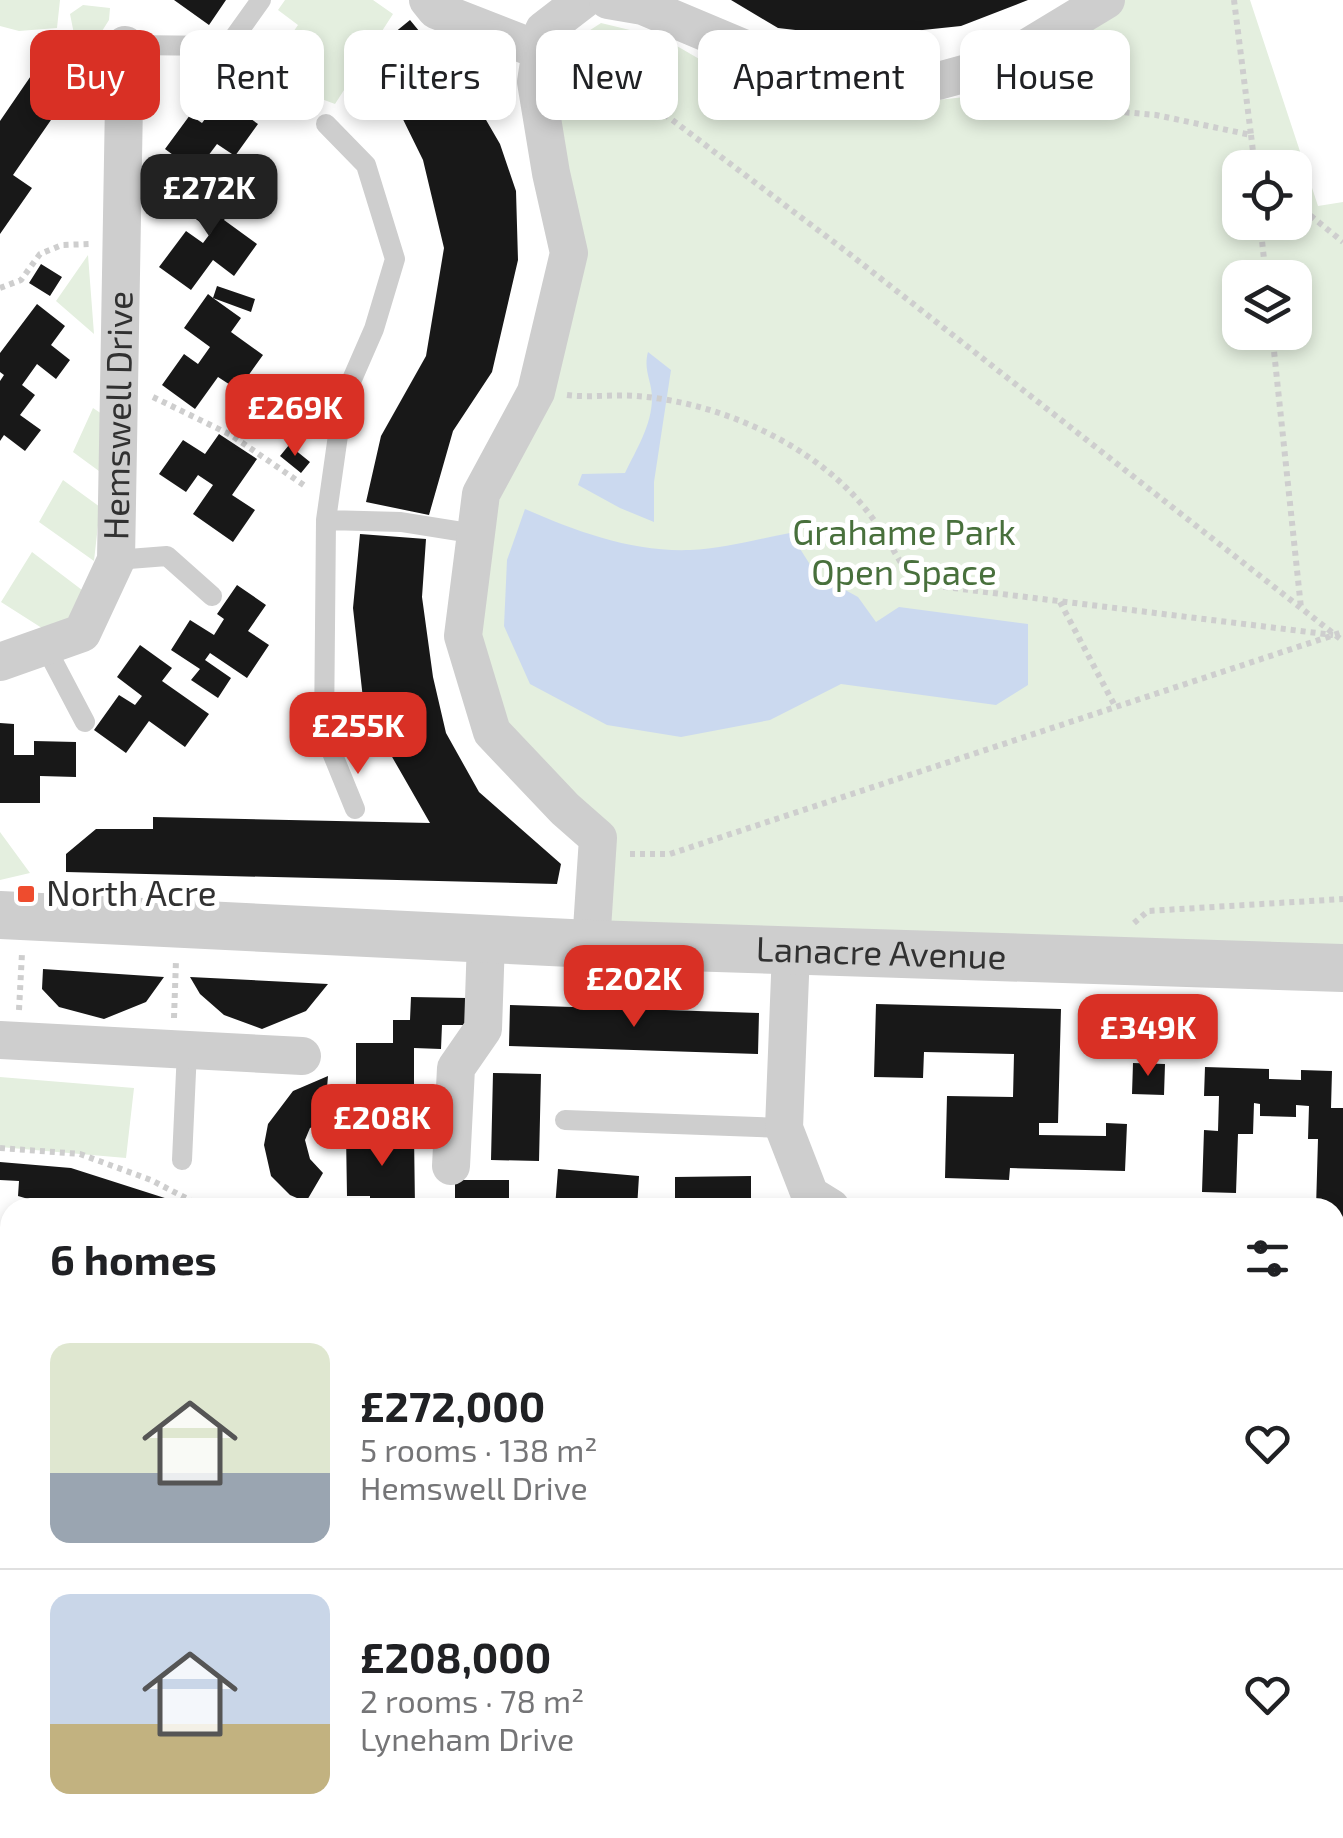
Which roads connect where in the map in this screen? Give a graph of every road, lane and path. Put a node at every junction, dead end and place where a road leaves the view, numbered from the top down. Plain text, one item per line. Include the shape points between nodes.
1 (261, 0) edge
2 (428, 0) edge
3 (1106, 0) edge
4 (1234, 0) edge
5 (595, 6) edge
6 (544, 30) edge
7 (700, 30) edge
8 (160, 53) edge
9 (536, 65) edge
10 (940, 79) edge
11 (940, 84) edge
12 (124, 120) edge
13 (545, 120) edge
14 (326, 124) dead end
15 (1251, 135) junction
16 (1253, 150) edge
17 (1312, 216) edge
18 (122, 242) junction
19 (1343, 242) edge
20 (0, 288) edge
21 (1274, 350) edge
22 (120, 382) junction
23 (582, 397) dead end
24 (326, 520) junction
25 (476, 534) junction
26 (116, 560) junction
27 (212, 596) dead end
28 (1059, 601) junction
29 (1301, 608) junction
30 (1339, 633) edge
31 (1343, 641) edge
32 (45, 646) junction
33 (0, 662) edge
34 (1116, 708) junction
35 (84, 722) dead end
36 (355, 808) dead end
37 (598, 854) junction
38 (1343, 899) edge
39 (12, 916) edge
40 (178, 924) junction
41 (486, 940) junction
42 (590, 944) junction
43 (791, 951) junction
44 (1110, 962) junction
45 (1343, 968) edge
46 (9, 1041) edge
47 (180, 1049) junction
48 (302, 1056) dead end
49 (565, 1120) dead end
50 (784, 1128) junction
51 (0, 1148) edge
52 (182, 1160) dead end
53 (450, 1166) dead end
54 (186, 1198) edge
55 (816, 1198) edge

1 - 8 lane via 228,46
2 - 9 street
3 - 10 street via 1000,64
4 - 15 path
5 - 6 street
5 - 7 street via 644,6
5 - 29 path via 610,74
11 - 15 path via 952,111 1062,106 1156,114
12 - 18 street, Hemswell Drive
13 - 25 street via 569,253 536,392 481,494
14 - 24 lane via 366,166 395,259 344,400
15 - 16 path
17 - 19 path
18 - 20 path via 62,245 40,254 21,280
18 - 22 street, Hemswell Drive
21 - 29 path
22 - 24 path via 246,444 303,483
22 - 26 street, Hemswell Drive
23 - 28 path via 636,396 694,406 808,456 858,499 912,583
24 - 25 lane
24 - 36 lane via 324,733
25 - 37 street via 462,636 492,732 598,838
26 - 27 lane via 167,556
26 - 32 street, Hemswell Drive via 82,632
28 - 30 path
28 - 34 path
29 - 30 path
30 - 31 path
30 - 34 path
32 - 33 street, Hemswell Drive
32 - 35 lane
34 - 37 path via 670,854
37 - 42 street
38 - 44 path via 1148,911 1118,936
39 - 40 street, Lanacre Avenue
39 - 46 path
40 - 41 street, Lanacre Avenue
40 - 47 path
41 - 42 street, Lanacre Avenue
41 - 53 street via 483,1029 456,1068
42 - 43 street, Lanacre Avenue
43 - 44 street, Lanacre Avenue
43 - 50 street
44 - 45 street, Lanacre Avenue
46 - 47 street
47 - 48 street
47 - 52 lane
49 - 50 lane
50 - 55 street
51 - 54 path via 80,1154

